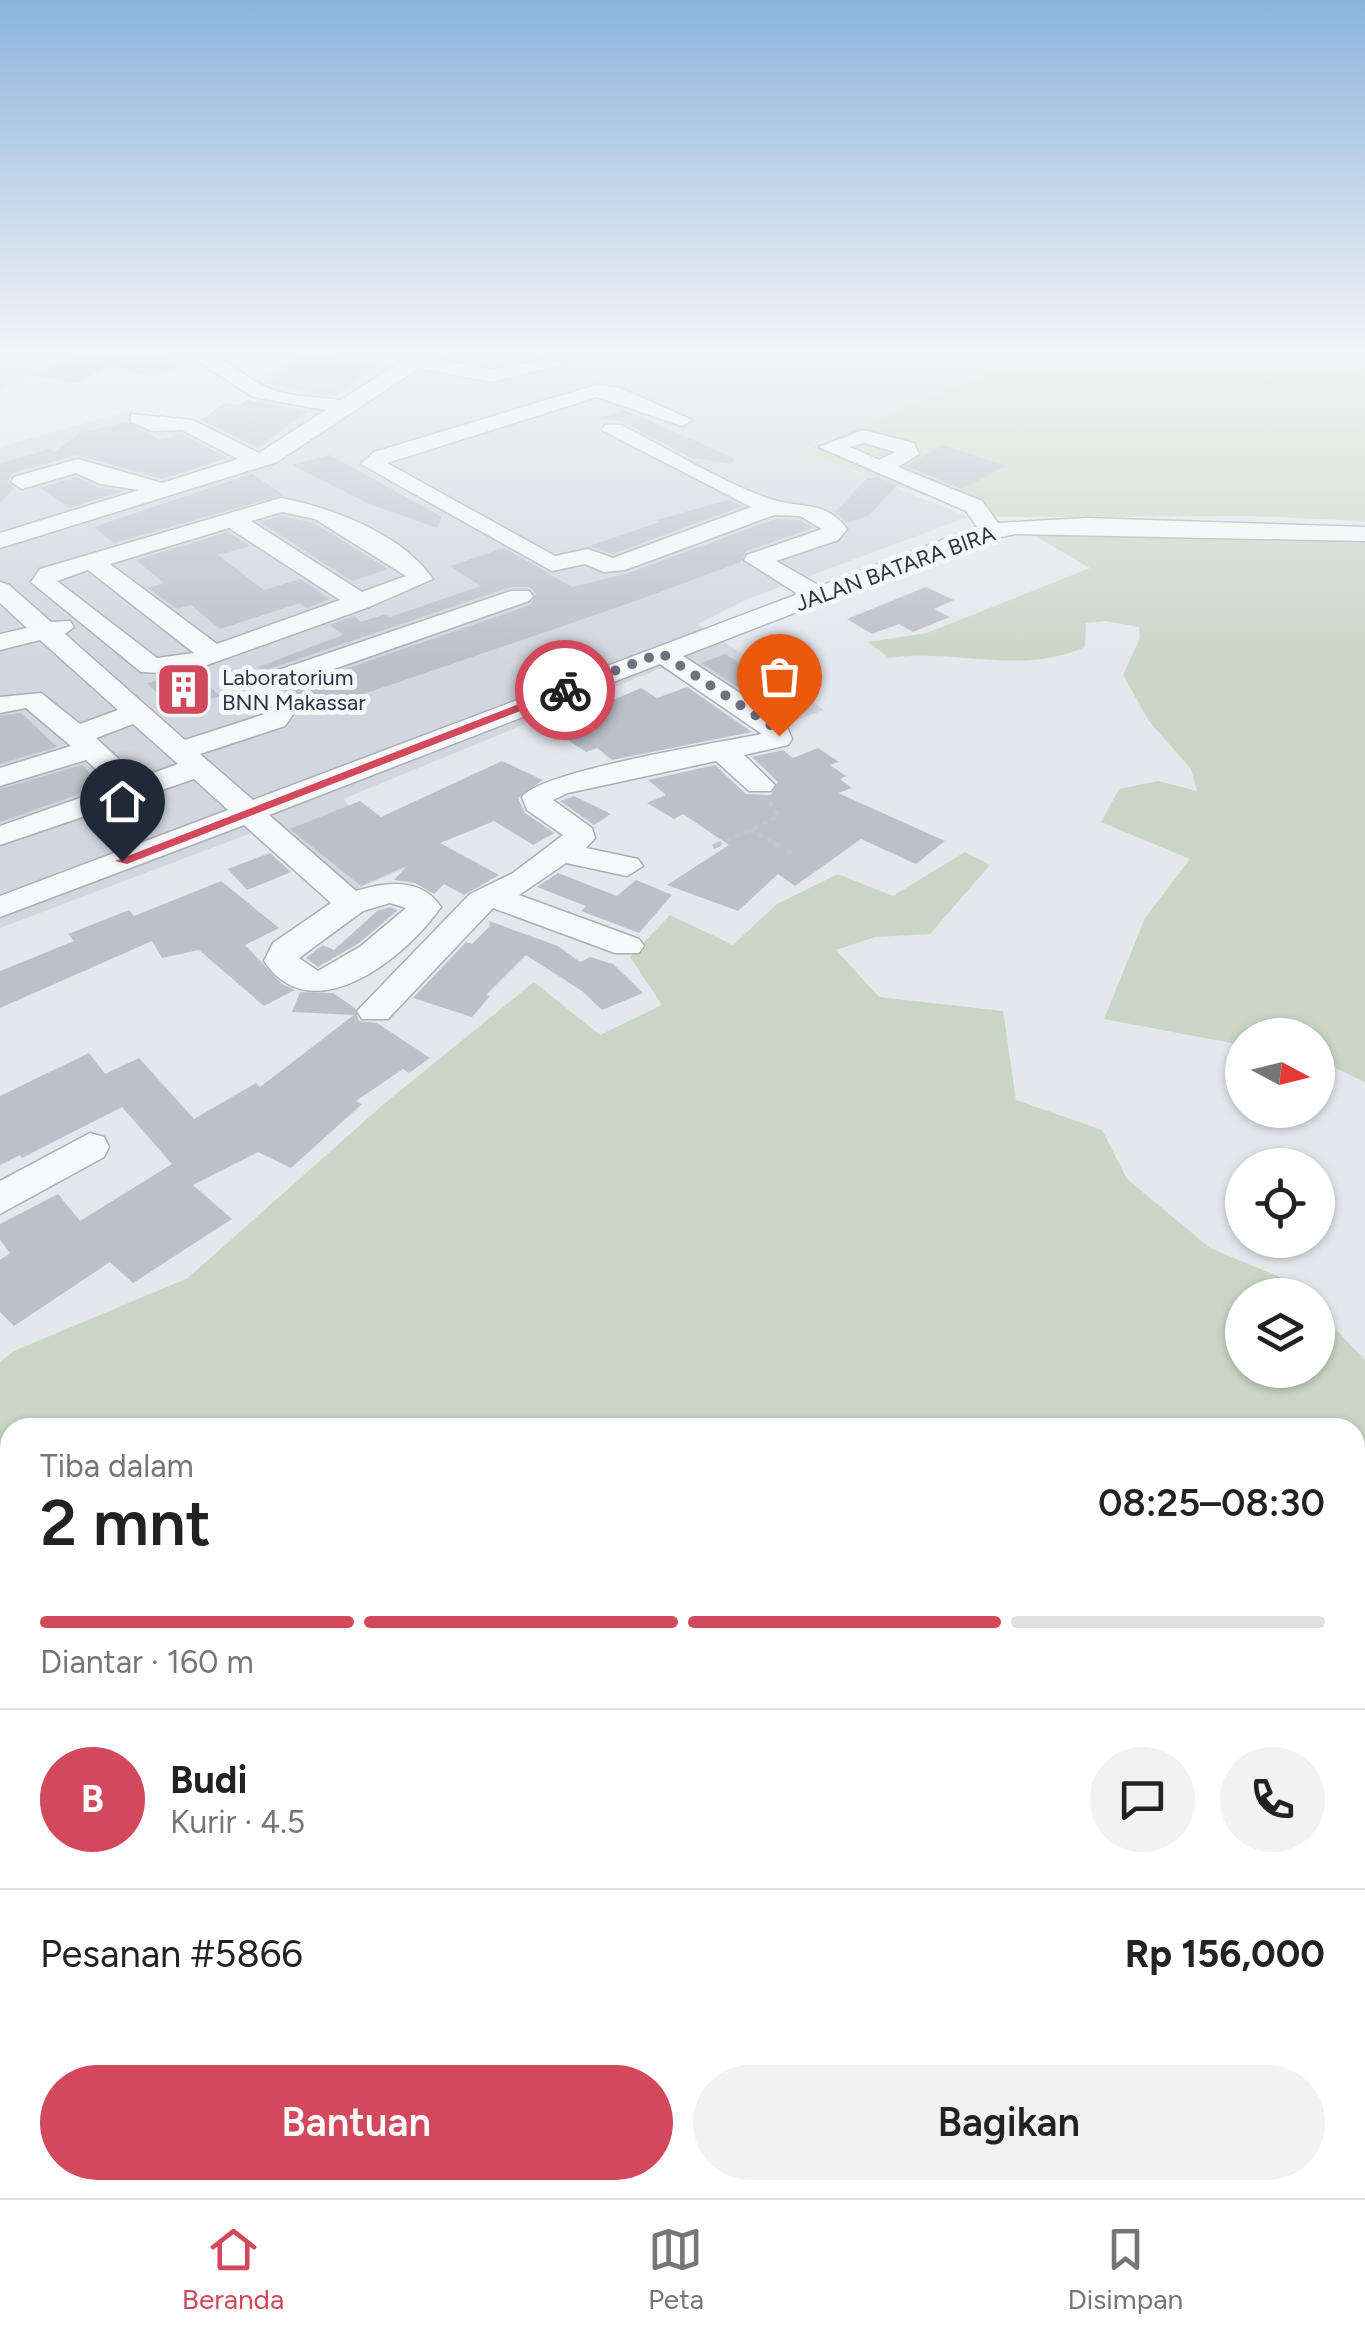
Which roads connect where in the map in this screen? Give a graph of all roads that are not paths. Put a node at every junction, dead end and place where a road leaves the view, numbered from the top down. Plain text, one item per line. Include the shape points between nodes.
1 (249, 457) edge
2 (267, 457) edge
3 (395, 457) edge
4 (666, 457) edge
5 (258, 461) junction
6 (880, 468) dead end
7 (22, 482) dead end
8 (161, 492) junction
9 (770, 508) junction
10 (230, 518) junction
11 (343, 526) junction
12 (991, 530) junction
13 (1365, 534) edge
14 (0, 541) edge
15 (278, 544) junction
16 (378, 546) junction
17 (91, 561) junction
18 (312, 569) junction
19 (0, 590) edge
20 (818, 595) junction
21 (520, 596) dead end
22 (360, 602) junction
23 (86, 619) junction
24 (44, 632) junction
25 (0, 642) edge
26 (661, 653) junction
27 (214, 656) junction
28 (0, 705) edge
29 (137, 714) junction
30 (84, 742) junction
31 (722, 751) junction
32 (0, 760) edge
33 (188, 760) junction
34 (0, 777) edge
35 (760, 785) road end
36 (133, 788) junction
37 (252, 812) junction
38 (0, 836) edge
39 (563, 853) junction
40 (627, 866) dead end
41 (491, 896) junction
42 (350, 904) dead end
43 (0, 907) edge
44 (627, 946) dead end
45 (375, 1011) dead end
46 (90, 1147) dead end
47 (0, 1200) edge

1 - 5 street
2 - 5 street
3 - 9 street via 372,464 552,564 588,556 616,564
4 - 9 street
5 - 8 street
6 - 12 street via 974,506
7 - 8 street via 78,466
8 - 14 street
9 - 20 street via 795,508 834,524 830,535 756,560
10 - 11 street via 296,504
10 - 15 street
10 - 17 street
11 - 15 street
11 - 16 street
12 - 13 street, JALAN BATARA BIRA via 1086,525
12 - 20 street, JALAN BATARA BIRA
15 - 18 street
16 - 18 street
16 - 22 street via 421,579
17 - 23 street via 43,579
17 - 27 street
18 - 22 street
19 - 24 street
20 - 26 street, JALAN BATARA BIRA
21 - 33 street via 271,682 266,692 280,713 274,720
22 - 27 street
23 - 24 street
23 - 27 street via 158,668
24 - 25 street
24 - 29 street
26 - 31 street via 778,732 775,742
26 - 37 street, JALAN BATARA BIRA
28 - 30 street via 32,699
29 - 30 street
29 - 33 street
30 - 32 street
30 - 34 street
30 - 36 street
31 - 35 street
31 - 39 street via 536,797 579,831
33 - 36 street
33 - 37 street
36 - 38 street
37 - 42 street
37 - 43 street, JALAN BATARA BIRA
39 - 40 street
39 - 41 street
41 - 44 street
41 - 45 street
46 - 47 street

